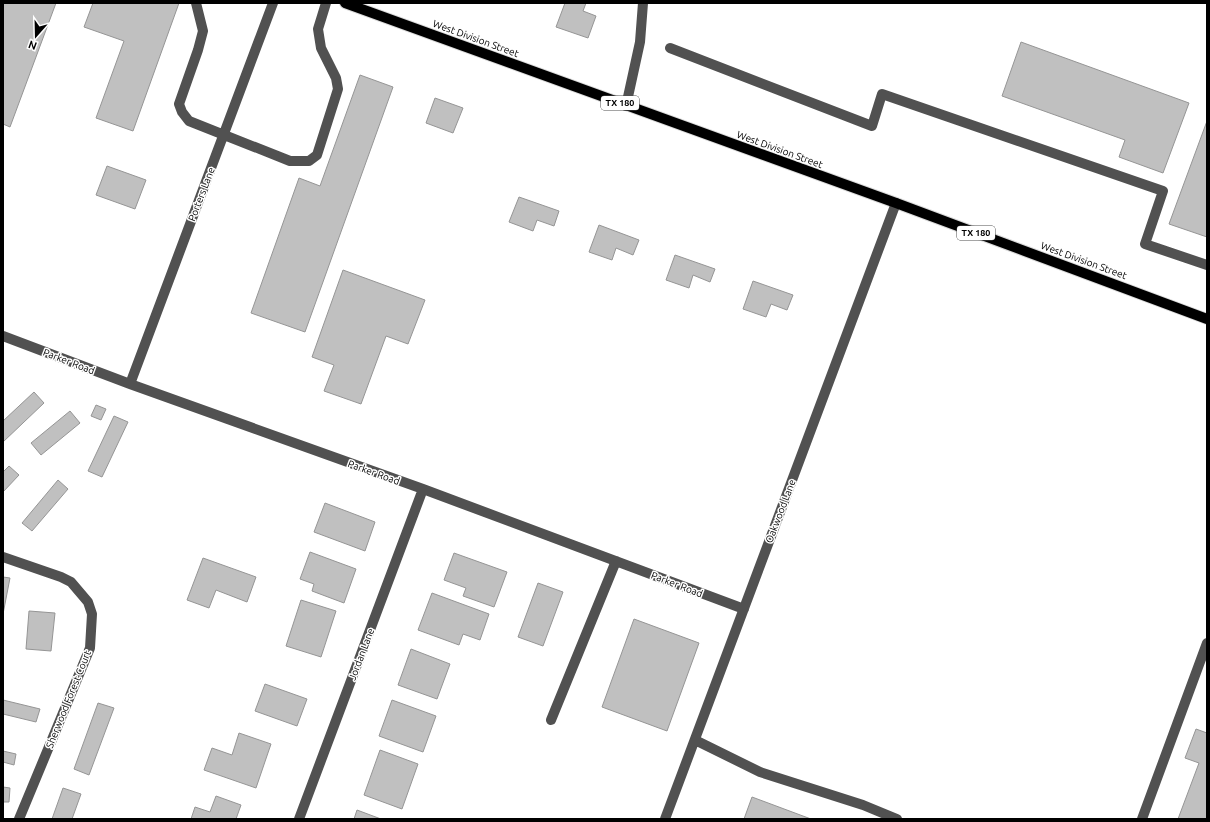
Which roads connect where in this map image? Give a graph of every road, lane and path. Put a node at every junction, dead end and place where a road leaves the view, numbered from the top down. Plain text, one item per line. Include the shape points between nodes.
1 (196, 3) edge
2 (272, 3) edge
3 (326, 3) edge
4 (345, 3) edge
5 (643, 3) edge
6 (670, 48) dead end
7 (626, 106) junction
8 (223, 135) junction
9 (896, 203) junction
10 (1207, 265) edge
11 (1207, 319) edge
12 (3, 336) edge
13 (130, 384) junction
14 (423, 489) junction
15 (3, 557) edge
16 (616, 561) junction
17 (744, 609) junction
18 (1207, 643) edge
19 (551, 720) dead end
20 (695, 740) junction
21 (19, 819) edge
22 (298, 819) edge
23 (665, 819) edge
24 (897, 819) edge
25 (1142, 819) edge

1 - 8 street via 203,31 179,104 190,121
2 - 8 street, Porters Lane
3 - 8 street via 318,29 322,48 336,78 338,89 317,155 309,161 290,160
4 - 7 main road, West Division Street / TX 180
5 - 7 street via 640,42
6 - 10 street via 872,126 882,94 1163,190 1145,244
7 - 9 main road, West Division Street / TX 180
8 - 13 street, Porters Lane
9 - 11 main road, West Division Street / TX 180
9 - 17 street, Oakwood Lane
12 - 13 street, Parker Road
13 - 14 street, Parker Road
14 - 16 street, Parker Road
14 - 22 street, Jordan Lane
15 - 21 street, Sherwood Forest Court via 71,582 88,602 92,614 90,648
16 - 17 street, Parker Road
16 - 19 street
17 - 20 street, Oakwood Lane
18 - 25 street
20 - 23 street, Oakwood Lane
20 - 24 street via 760,772 863,805

